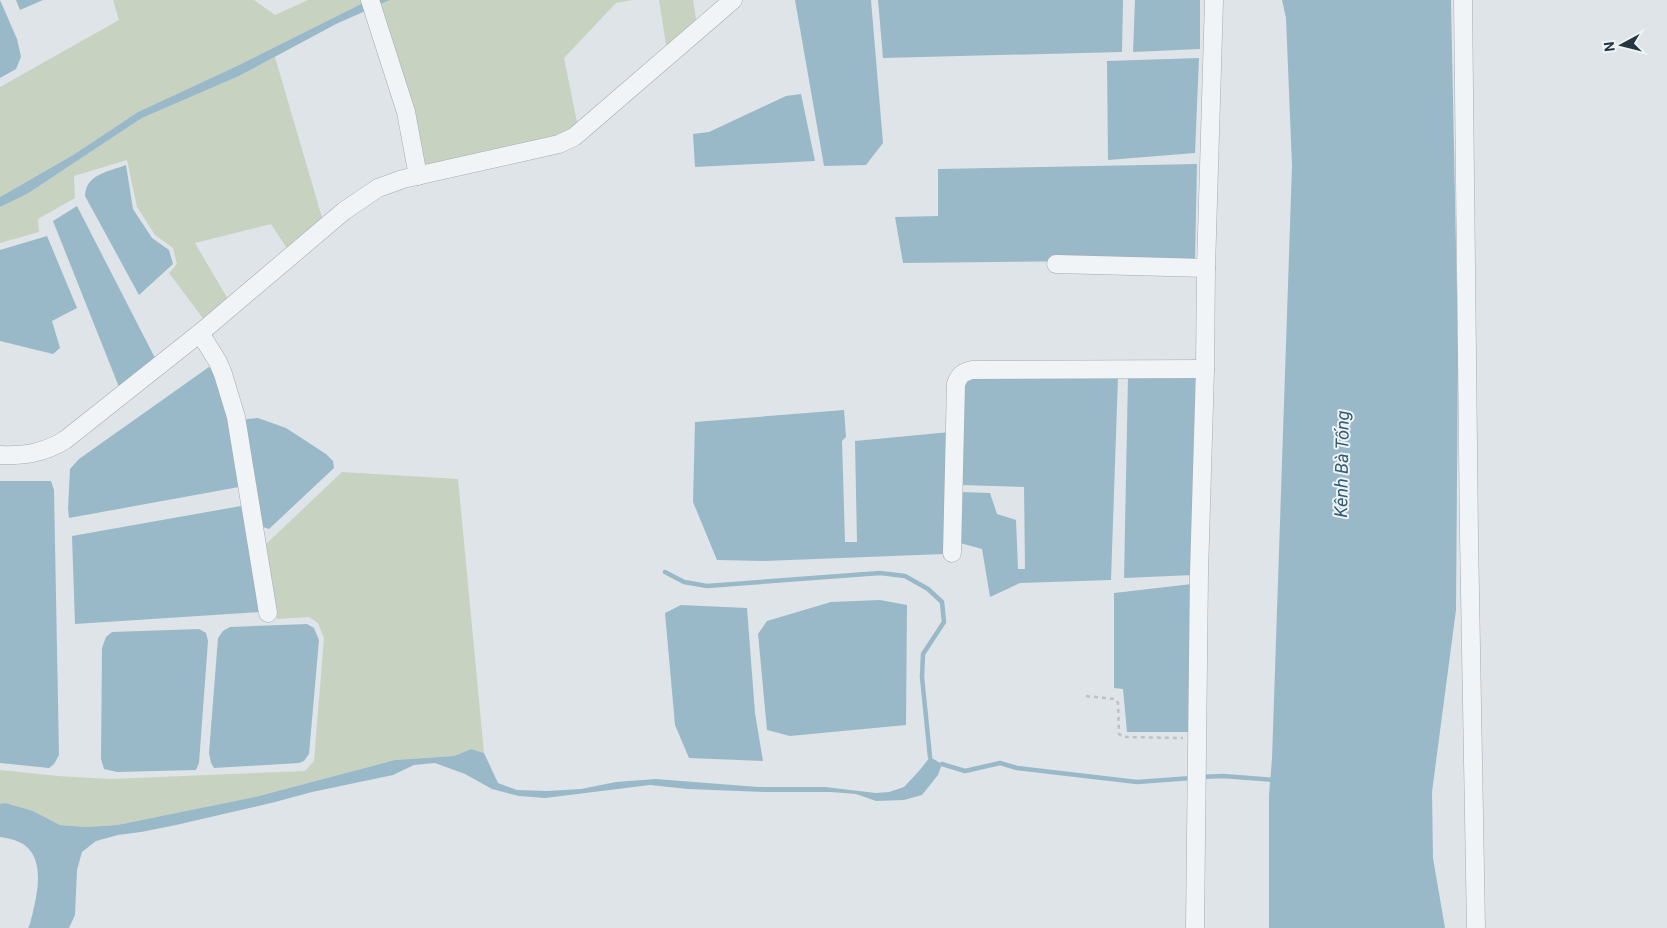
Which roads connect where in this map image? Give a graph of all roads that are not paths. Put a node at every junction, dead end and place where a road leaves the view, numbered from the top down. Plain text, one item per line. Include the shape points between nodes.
1 (370, 0) edge
2 (733, 0) edge
3 (1214, 0) edge
4 (1463, 0) edge
5 (418, 176) junction
6 (1056, 264) dead end
7 (1206, 268) junction
8 (200, 333) junction
9 (1205, 369) junction
10 (0, 455) edge
11 (952, 554) dead end
12 (268, 613) dead end
13 (1195, 928) edge
14 (1476, 928) edge

1 - 5 street via 406,112
2 - 5 street via 569,140
3 - 7 street
4 - 14 street
5 - 8 street via 384,185 363,197
6 - 7 street
7 - 9 street
8 - 10 street via 65,440 40,452
8 - 12 street via 218,362 236,417
9 - 11 street via 982,370 959,376 956,384
9 - 13 street

